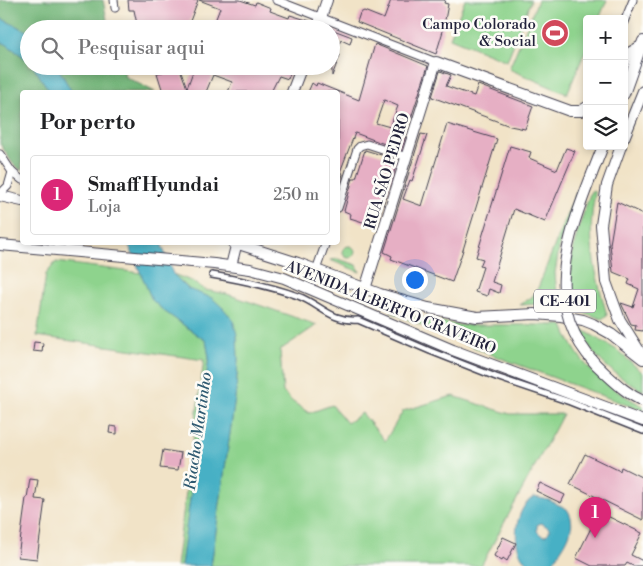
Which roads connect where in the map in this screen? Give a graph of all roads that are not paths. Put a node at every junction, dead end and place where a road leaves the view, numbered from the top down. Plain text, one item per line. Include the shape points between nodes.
1 (114, 0) edge
2 (276, 0) edge
3 (327, 0) edge
4 (633, 0) edge
5 (115, 8) dead end
6 (627, 15) edge
7 (322, 16) junction
8 (320, 20) edge
9 (332, 20) edge
10 (340, 23) edge
11 (642, 44) edge
12 (626, 60) edge
13 (436, 62) junction
14 (299, 75) edge
15 (628, 84) edge
16 (293, 90) edge
17 (643, 91) edge
18 (583, 110) edge
19 (628, 128) edge
20 (601, 150) edge
21 (620, 150) edge
22 (0, 154) edge
23 (407, 156) junction
24 (12, 172) junction
25 (20, 178) edge
26 (0, 195) edge
27 (20, 200) edge
28 (340, 202) edge
29 (0, 245) edge
30 (235, 245) edge
31 (241, 245) edge
32 (325, 245) edge
33 (230, 266) junction
34 (316, 270) junction
35 (212, 275) dead end
36 (365, 289) junction
37 (643, 358) edge
38 (643, 401) edge
39 (643, 421) edge
40 (643, 431) edge

1 - 5 street
2 - 7 street
3 - 7 main road
4 - 6 street
7 - 8 main road
7 - 9 street
10 - 13 street
11 - 12 main road via 629,53
11 - 15 main road
13 - 18 main road via 570,111
13 - 23 main road, RUA SÃO PEDRO
14 - 16 main road
17 - 19 main road
20 - 38 main road, CE-401, bridge via 576,214 565,260 568,317 576,340 588,356 622,389
21 - 37 main road, CE-401 via 607,185 601,225 606,282 620,320
22 - 24 street
23 - 28 street via 366,144 360,146
23 - 36 main road, RUA SÃO PEDRO
24 - 25 street
24 - 26 street via 8,186
26 - 27 main road
29 - 33 main road, AVENIDA ALBERTO CRAVEIRO
30 - 33 main road
31 - 34 main road, AVENIDA ALBERTO CRAVEIRO
32 - 34 street
33 - 39 main road, AVENIDA ALBERTO CRAVEIRO via 298,284 453,350
34 - 36 main road, AVENIDA ALBERTO CRAVEIRO
35 - 40 street via 247,281 300,297 325,313 349,321 358,320 496,377
36 - 37 main road, AVENIDA ALBERTO CRAVEIRO via 428,308 477,318 535,314 576,318 611,334

